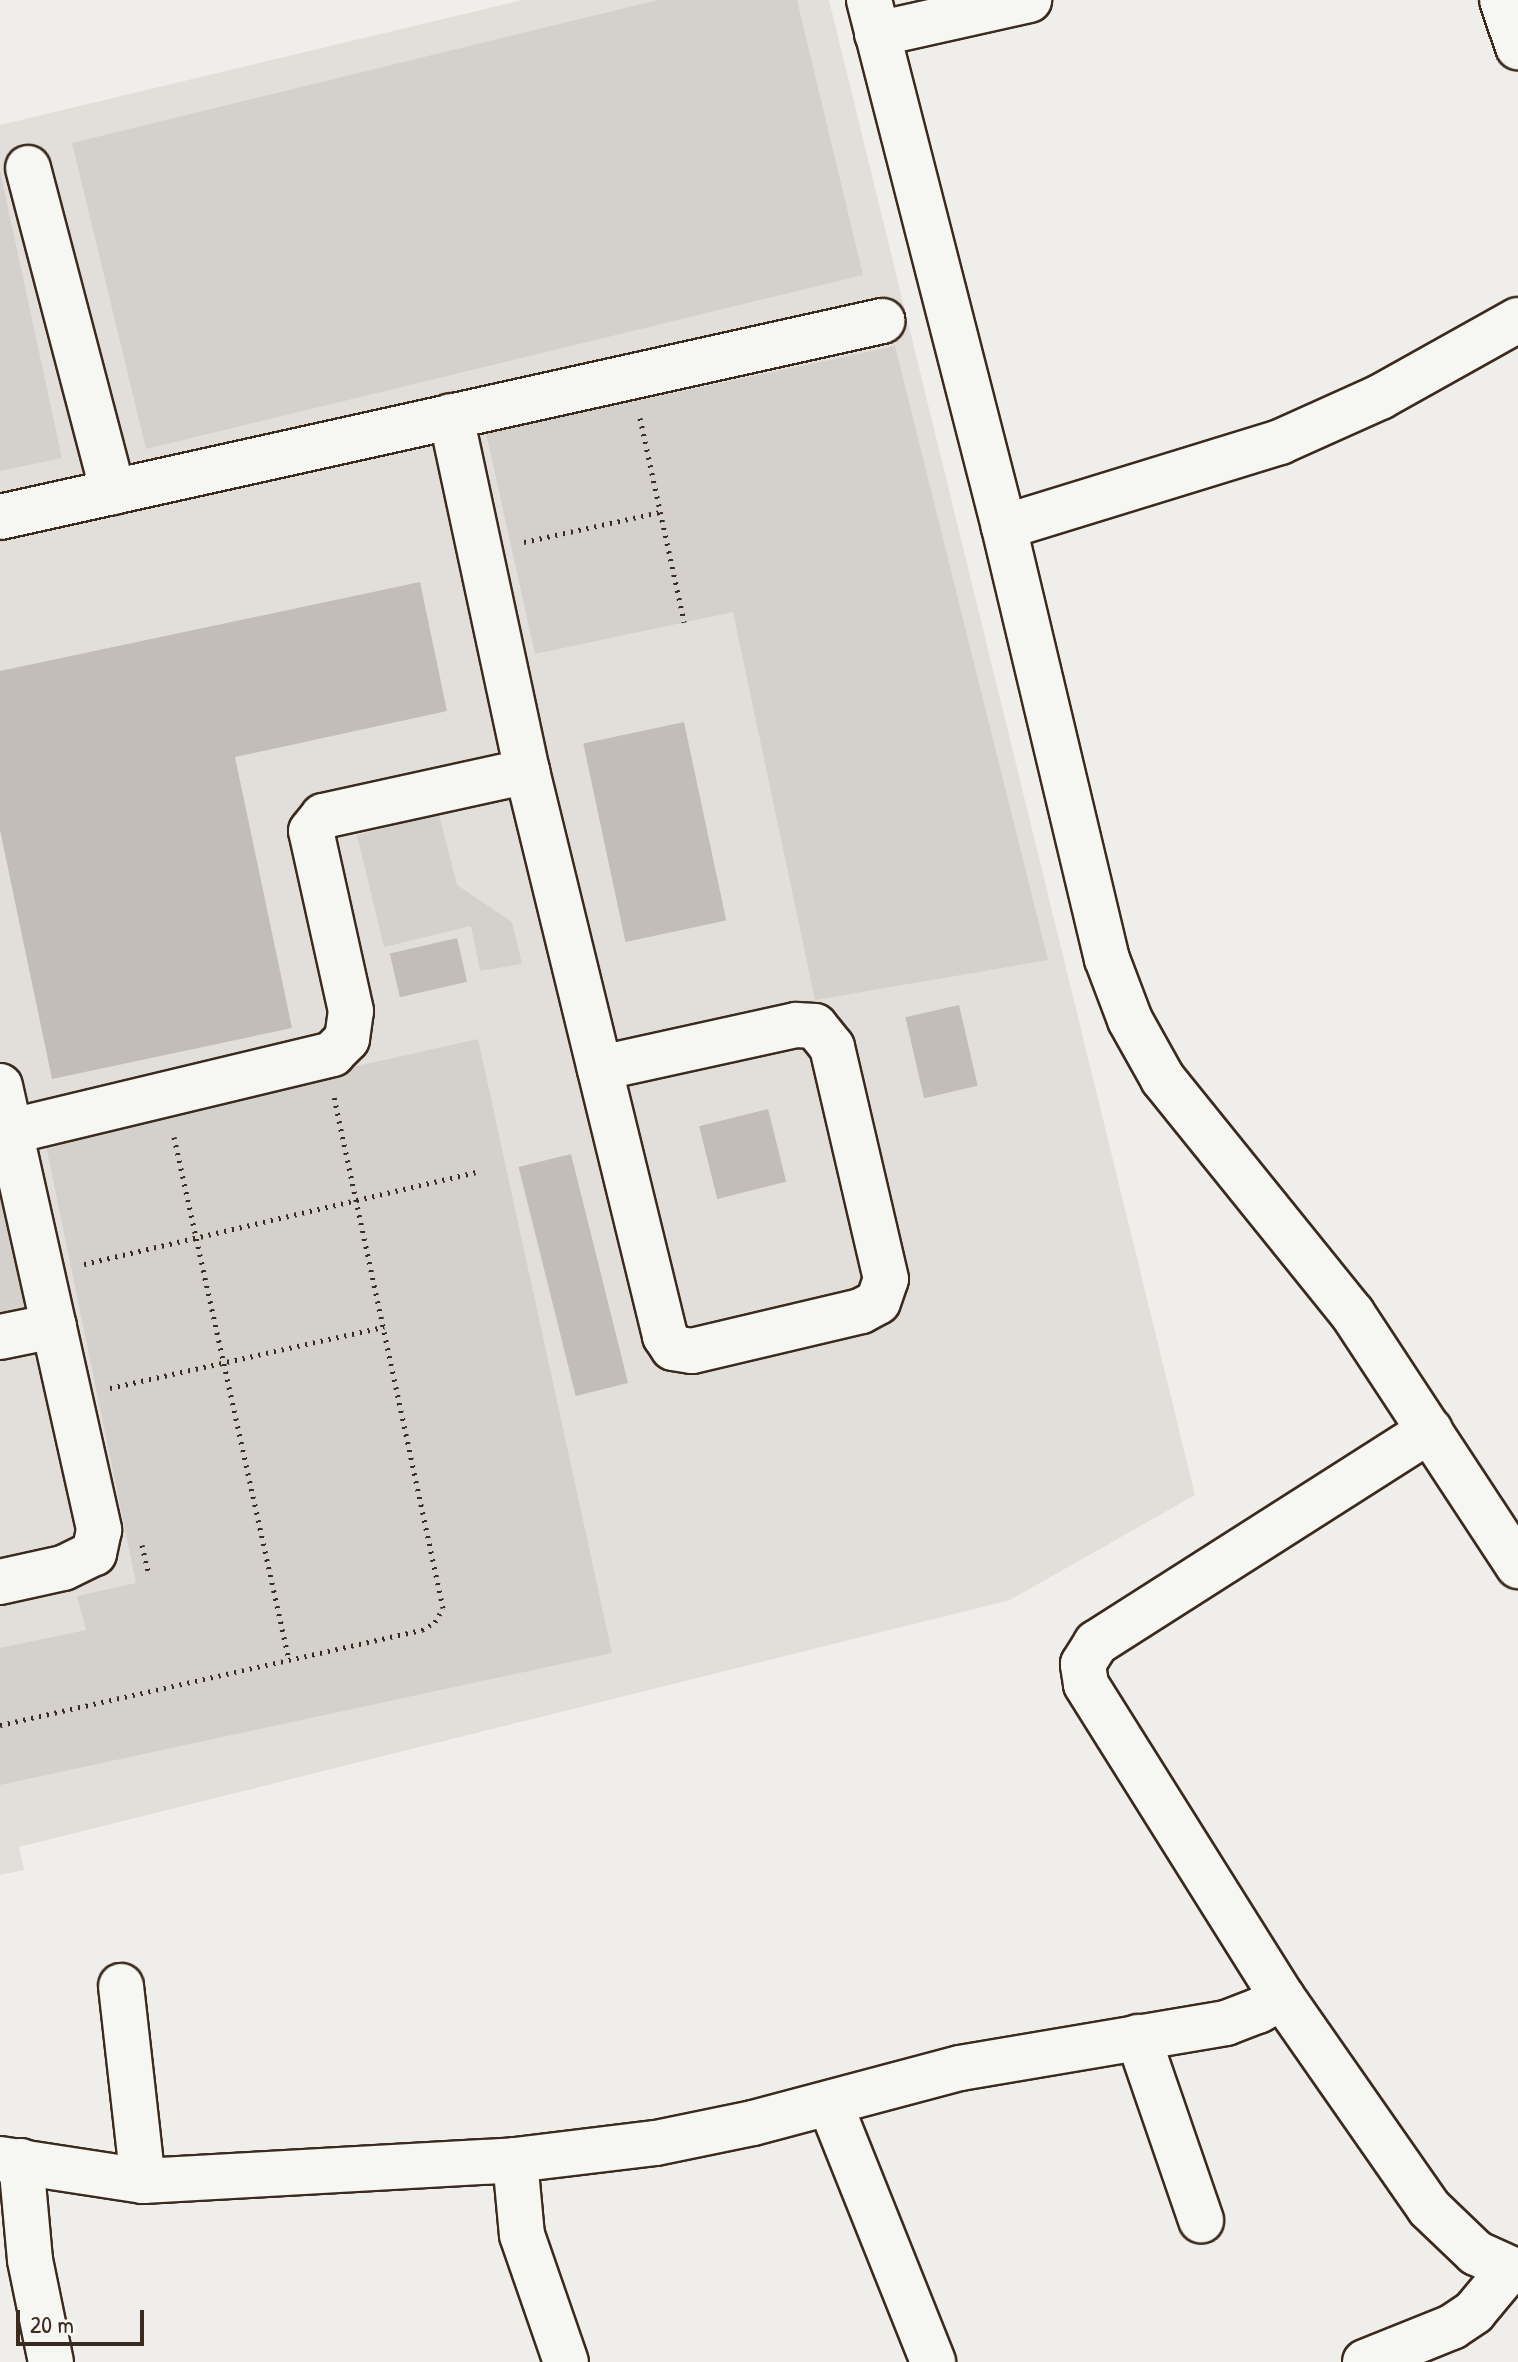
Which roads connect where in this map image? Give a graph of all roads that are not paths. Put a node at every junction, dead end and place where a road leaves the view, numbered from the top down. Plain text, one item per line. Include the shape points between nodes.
1 (1029, 0) edge
2 (1502, 0) edge
3 (873, 17) edge
4 (1518, 47) edge
5 (28, 168) dead end
6 (1518, 320) edge
7 (882, 321) dead end
8 (451, 416) junction
9 (113, 492) junction
10 (0, 517) edge
11 (1004, 527) junction
12 (527, 771) junction
13 (600, 1068) junction
14 (0, 1086) edge
15 (5, 1133) edge
16 (54, 1326) junction
17 (0, 1337) edge
18 (1430, 1430) junction
19 (1518, 1566) edge
20 (0, 1582) edge
21 (121, 1986) dead end
22 (1282, 1997) junction
23 (1138, 2037) junction
24 (830, 2104) junction
25 (11, 2160) edge
26 (515, 2160) junction
27 (143, 2181) junction
28 (1201, 2220) dead end
29 (1514, 2271) edge
30 (1438, 2348) edge
31 (51, 2362) edge
32 (566, 2362) edge
33 (933, 2362) edge
34 (1365, 2362) edge

1 - 3 street
2 - 4 street
3 - 11 street
5 - 9 street
6 - 11 street via 1380,397 1280,442
7 - 8 street
8 - 9 street
8 - 12 street
9 - 10 street
11 - 18 street via 1107,959 1130,1020 1163,1079 1352,1313
12 - 13 street
12 - 15 street via 323,816 311,831 351,1011 347,1039 332,1054
13 - 13 street via 665,1336 673,1348 692,1351 861,1311 878,1302 886,1279 832,1047 815,1026 796,1025
14 - 15 street
15 - 16 street
16 - 17 street
16 - 20 street via 99,1530 94,1553 63,1568
18 - 19 street
18 - 22 street via 1096,1643 1083,1664 1086,1684
21 - 27 street
22 - 23 street via 1226,2023
22 - 29 street via 1429,2208 1476,2253
23 - 24 street via 974,2065
23 - 28 street
24 - 26 street via 656,2143
24 - 33 street
25 - 27 street
25 - 31 street
26 - 27 street
26 - 32 street via 522,2235
29 - 30 street
30 - 34 street

